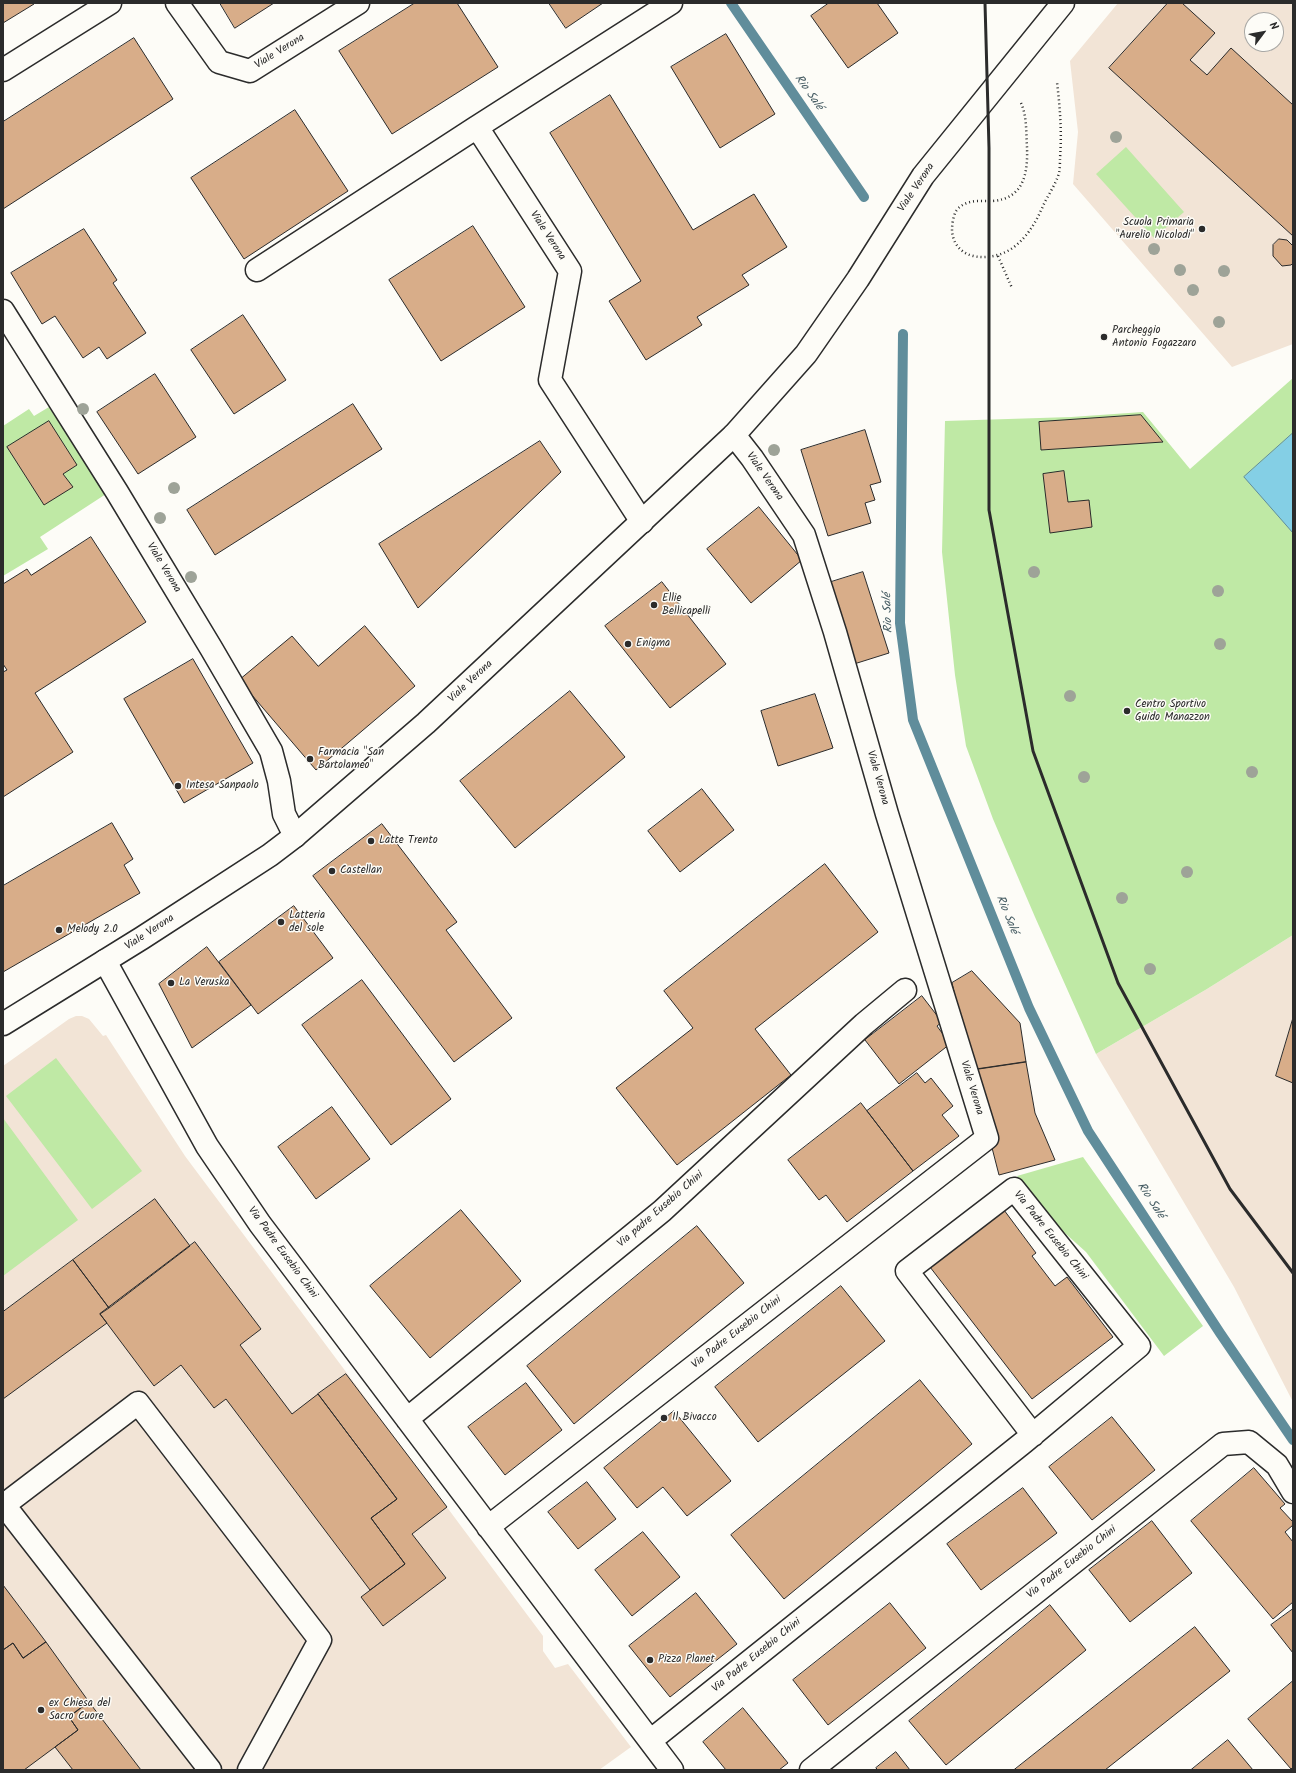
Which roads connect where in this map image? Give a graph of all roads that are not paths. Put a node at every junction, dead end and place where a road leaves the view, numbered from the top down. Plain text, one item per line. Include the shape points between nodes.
1 (110, 3) edge
2 (177, 3) edge
3 (358, 3) edge
4 (671, 3) edge
5 (1063, 3) edge
6 (3, 70) edge
7 (477, 127) junction
8 (257, 270) dead end
9 (3, 311) edge
10 (734, 435) junction
11 (642, 522) junction
12 (295, 836) junction
13 (105, 961) junction
14 (905, 990) dead end
15 (3, 1024) edge
16 (987, 1138) joint
17 (407, 1419) junction
18 (1032, 1435) junction
19 (1293, 1492) edge
20 (488, 1527) junction
21 (650, 1741) junction
22 (210, 1770) edge
23 (249, 1770) edge
24 (672, 1770) edge
25 (811, 1770) edge

1 - 6 main road
2 - 3 main road, Viale Verona via 219,62 250,71
4 - 7 main road
5 - 10 main road, Viale Verona via 923,176 858,279 806,354
7 - 8 main road
7 - 11 main road, Viale Verona via 570,271 550,380
9 - 12 main road, Viale Verona via 117,492 271,751 284,814
10 - 11 main road, Viale Verona
10 - 16 main road, Viale Verona via 804,535
11 - 12 main road, Viale Verona via 426,723
12 - 13 main road, Viale Verona via 270,855
13 - 15 main road, Viale Verona
13 - 17 main road, Via Padre Eusebio Chini via 207,1146 260,1224
14 - 17 main road, Via padre Eusebio Chini via 846,1040 662,1211
16 - 20 main road, Via Padre Eusebio Chini
17 - 20 main road, Via Padre Eusebio Chini
18 - 18 main road, Via Padre Eusebio Chini via 907,1272 1014,1189 1139,1346
18 - 21 main road, Via Padre Eusebio Chini
19 - 25 main road, Via Padre Eusebio Chini via 1277,1465 1249,1442 1223,1444
20 - 21 main road, Via Padre Eusebio Chini
21 - 24 main road, Via Padre Eusebio Chini
22 - 23 main road via 4,1505 138,1403 320,1640

